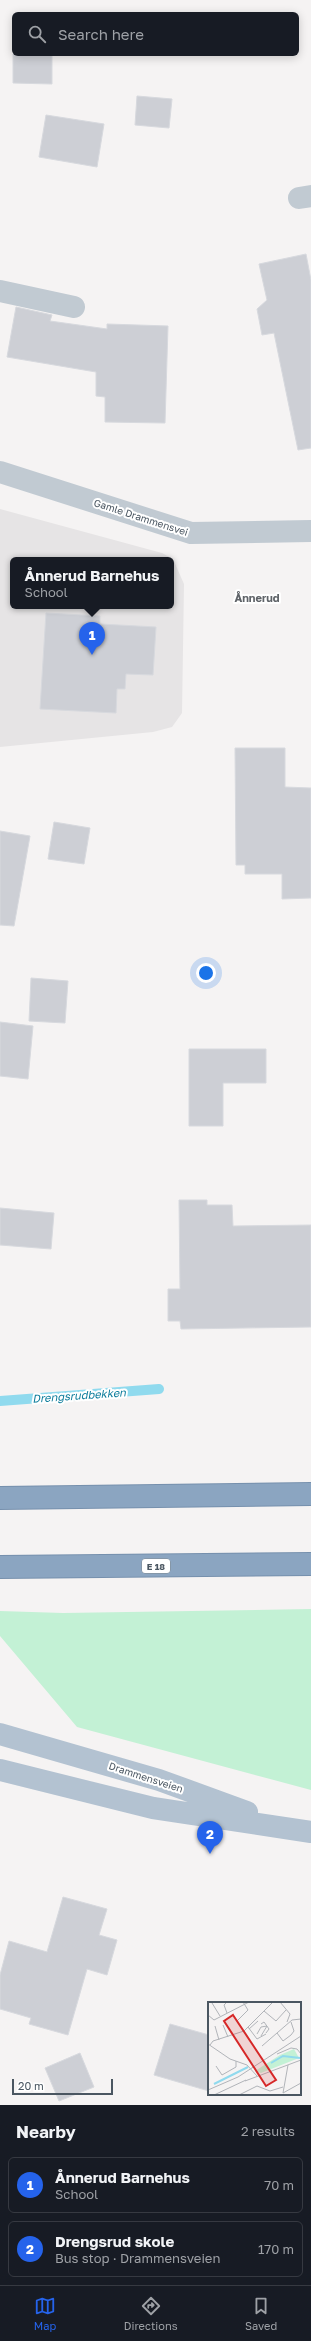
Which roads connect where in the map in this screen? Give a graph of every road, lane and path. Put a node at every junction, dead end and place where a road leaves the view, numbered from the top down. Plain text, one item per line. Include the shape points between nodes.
1 (0, 291) edge
2 (74, 307) dead end
3 (0, 472) edge
4 (311, 531) edge
5 (311, 1494) edge
6 (0, 1498) edge
7 (311, 1564) edge
8 (0, 1567) edge
9 (0, 1734) edge
10 (0, 1770) edge
11 (289, 1827) junction
12 (311, 1832) edge

1 - 2 street
3 - 4 street, Gamle Drammensvei via 191,533
5 - 6 highway
7 - 8 highway, E 18
9 - 11 main road, Drammensveien via 159,1780
10 - 11 main road, Drammensveien via 153,1808
11 - 12 main road, Drammensveien

